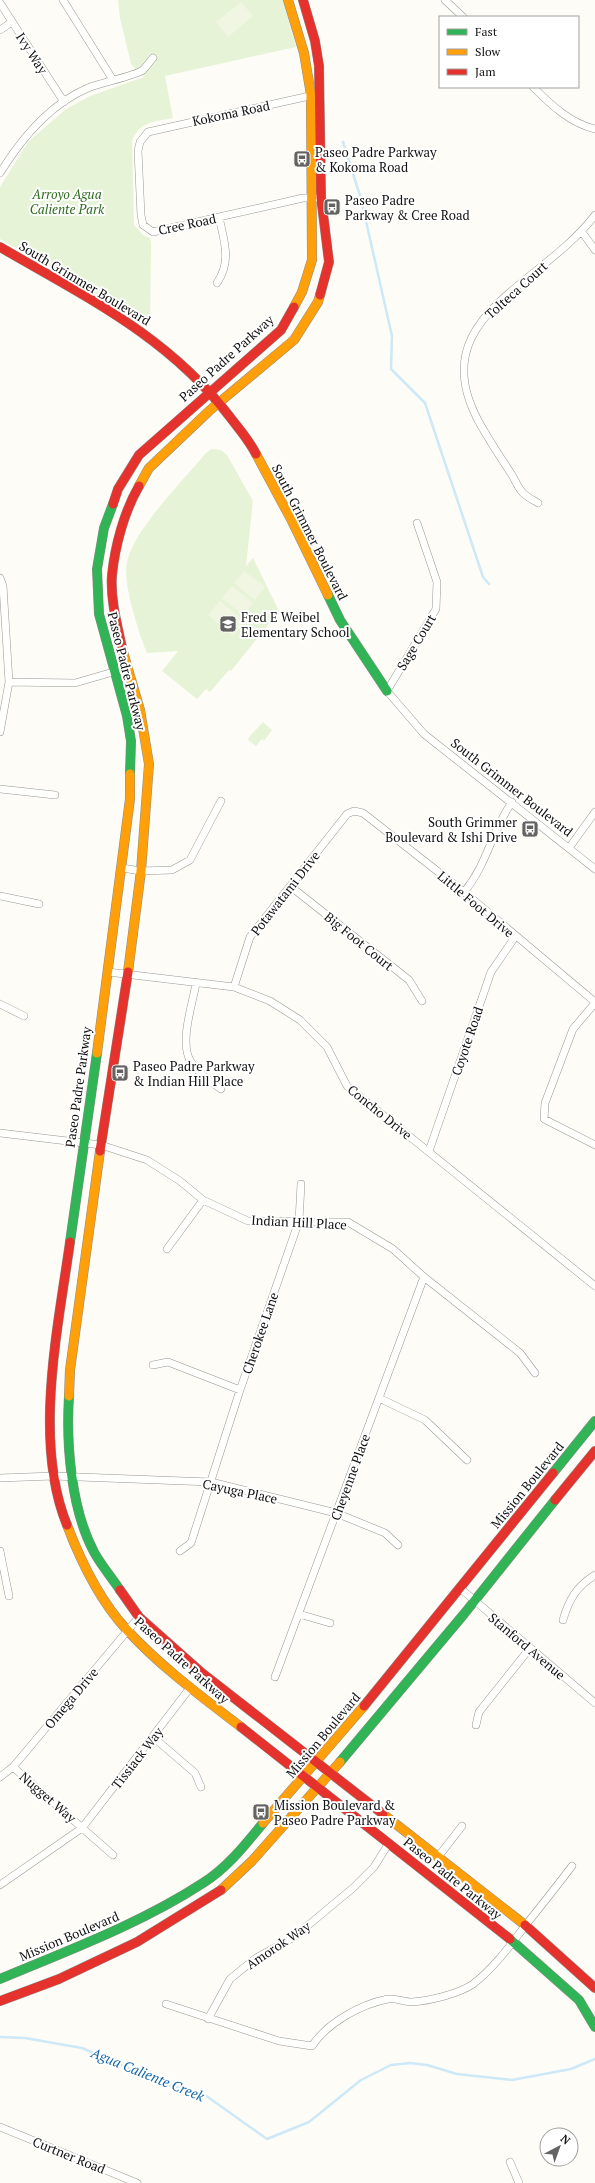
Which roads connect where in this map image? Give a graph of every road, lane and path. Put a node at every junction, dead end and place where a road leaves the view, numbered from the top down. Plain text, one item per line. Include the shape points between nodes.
1 (63, 0) edge
2 (288, 0) edge
3 (303, 0) edge
4 (446, 0) edge
5 (0, 3) edge
6 (462, 16) edge
7 (12, 22) junction
8 (0, 30) edge
9 (153, 58) dead end
10 (113, 80) junction
11 (534, 88) edge
12 (316, 95) junction
13 (64, 102) junction
14 (595, 129) edge
15 (143, 136) joint
16 (0, 172) edge
17 (322, 197) junction
18 (311, 198) junction
19 (595, 215) edge
20 (219, 217) junction
21 (582, 232) junction
22 (0, 247) edge
23 (595, 250) edge
24 (217, 283) dead end
25 (209, 392) junction
26 (219, 403) junction
27 (538, 503) dead end
28 (417, 523) dead end
29 (0, 578) edge
30 (127, 668) junction
31 (114, 672) junction
32 (9, 682) junction
33 (387, 691) junction
34 (0, 732) edge
35 (0, 789) edge
36 (55, 795) dead end
37 (221, 801) dead end
38 (512, 802) junction
39 (354, 811) joint
40 (595, 812) edge
41 (569, 848) junction
42 (122, 868) junction
43 (595, 869) edge
44 (141, 870) junction
45 (290, 886) junction
46 (464, 892) junction
47 (0, 896) edge
48 (39, 904) dead end
49 (515, 937) junction
50 (108, 972) junction
51 (128, 974) junction
52 (196, 984) junction
53 (234, 987) junction
54 (422, 1001) dead end
55 (595, 1002) edge
56 (0, 1004) edge
57 (24, 1016) dead end
58 (221, 1089) dead end
59 (0, 1133) edge
60 (83, 1142) junction
61 (101, 1145) junction
62 (595, 1145) edge
63 (429, 1151) junction
64 (301, 1184) dead end
65 (203, 1200) junction
66 (299, 1221) junction
67 (167, 1249) dead end
68 (424, 1277) junction
69 (595, 1286) edge
70 (153, 1365) dead end
71 (535, 1373) dead end
72 (240, 1390) junction
73 (379, 1398) junction
74 (595, 1421) edge
75 (595, 1450) edge
76 (467, 1460) dead end
77 (52, 1476) junction
78 (72, 1477) junction
79 (0, 1478) edge
80 (211, 1482) junction
81 (336, 1513) junction
82 (398, 1545) dead end
83 (0, 1551) edge
84 (180, 1552) dead end
85 (595, 1575) edge
86 (460, 1588) junction
87 (9, 1596) dead end
88 (474, 1601) junction
89 (299, 1614) junction
90 (139, 1617) junction
91 (563, 1620) dead end
92 (330, 1623) dead end
93 (127, 1630) junction
94 (530, 1648) junction
95 (275, 1677) dead end
96 (190, 1688) junction
97 (595, 1703) edge
98 (476, 1725) dead end
99 (153, 1737) junction
100 (317, 1764) junction
101 (13, 1767) junction
102 (330, 1774) junction
103 (305, 1777) junction
104 (0, 1778) edge
105 (201, 1787) dead end
106 (318, 1787) junction
107 (462, 1826) dead end
108 (82, 1828) junction
109 (389, 1843) junction
110 (113, 1855) dead end
111 (438, 1857) junction
112 (572, 1866) dead end
113 (0, 1885) edge
114 (526, 1925) junction
115 (512, 1942) junction
116 (0, 1979) edge
117 (595, 1988) edge
118 (0, 2001) edge
119 (166, 2004) dead end
120 (208, 2019) junction
121 (595, 2027) edge
122 (0, 2127) edge
123 (510, 2162) dead end
124 (137, 2183) edge
125 (519, 2183) edge

1 - 10 street
2 - 12 main road, Paseo Padre Parkway
3 - 12 main road, Paseo Padre Parkway via 315,41 319,66
4 - 6 street
5 - 7 street, Ivy Way
7 - 8 street
7 - 13 street, Ivy Way
9 - 10 street via 142,70
10 - 13 street via 86,89
11 - 14 street via 564,114 584,126
12 - 15 street, Kokoma Road via 155,130
12 - 17 main road, Paseo Padre Parkway
12 - 18 main road, Paseo Padre Parkway
13 - 16 street via 31,130
15 - 20 street, Cree Road via 138,151 141,215 146,229 153,232
17 - 18 street, Cree Road
17 - 26 main road, Paseo Padre Parkway via 329,262 318,302 294,340
18 - 20 street, Cree Road
18 - 25 main road, Paseo Padre Parkway via 312,260 302,292 280,330
19 - 21 street, Tolteca Court
20 - 24 street via 227,255 224,273
21 - 23 street
21 - 27 street, Tolteca Court via 488,312 468,341 464,362 464,384 474,416 523,493
22 - 25 main road, South Grimmer Boulevard via 146,334 186,367
25 - 26 main road, South Grimmer Boulevard
25 - 31 main road, Paseo Padre Parkway via 139,455 118,489 104,528 97,568 99,614
26 - 30 main road, Paseo Padre Parkway via 149,468 132,498 121,531 112,576 115,613
26 - 33 main road, South Grimmer Boulevard via 251,445 292,521 340,620
28 - 33 street, Sage Court via 437,582 436,609
29 - 32 street via 3,586
30 - 31 street
30 - 44 main road, Paseo Padre Parkway via 140,710 148,764
31 - 32 street via 75,684
31 - 42 main road, Paseo Padre Parkway via 127,716 132,767
32 - 34 street
33 - 38 street, South Grimmer Boulevard via 424,734
35 - 36 street
37 - 44 street via 190,860 172,870
38 - 41 street, South Grimmer Boulevard
38 - 46 street via 499,822 481,868
39 - 45 street, Potawatami Drive via 347,814
39 - 46 street, Little Foot Drive via 363,813
40 - 41 street
41 - 43 street, South Grimmer Boulevard
42 - 44 street
42 - 50 main road, Paseo Padre Parkway
44 - 51 main road, Paseo Padre Parkway
45 - 53 street, Potawatami Drive via 250,937
45 - 54 street, Big Foot Court via 408,980
46 - 49 street, Little Foot Drive
47 - 48 street
49 - 55 street, Little Foot Drive
49 - 63 street, Coyote Road via 491,972
50 - 51 street, Concho Drive
50 - 60 main road, Paseo Padre Parkway
51 - 52 street, Concho Drive
51 - 61 main road, Paseo Padre Parkway
52 - 53 street, Concho Drive
52 - 58 street via 186,1035 186,1048 191,1061 202,1076
53 - 63 street, Concho Drive via 270,1001 300,1020 327,1047 347,1086
55 - 62 street via 573,1029 545,1103 544,1119
56 - 57 street
59 - 60 street, Indian Hill Place
60 - 61 street, Indian Hill Place
60 - 77 main road, Paseo Padre Parkway via 54,1354 50,1429
61 - 65 street, Indian Hill Place via 147,1160 180,1181
61 - 78 main road, Paseo Padre Parkway via 70,1370 68,1409
63 - 69 street, Concho Drive
64 - 66 street, Cherokee Lane
65 - 66 street, Indian Hill Place via 248,1221
65 - 67 street
66 - 68 street, Indian Hill Place via 348,1222 392,1249
66 - 72 street, Cherokee Lane
68 - 71 street, Indian Hill Place via 520,1353
68 - 73 street, Cheyenne Place
70 - 72 street via 168,1362
72 - 80 street, Cherokee Lane
73 - 76 street via 425,1420
73 - 81 street, Cheyenne Place
74 - 86 main road, Mission Boulevard
75 - 88 main road
77 - 78 street, Cayuga Place
77 - 79 street, Cayuga Place
77 - 93 main road, Paseo Padre Parkway via 60,1509 77,1550 99,1591
78 - 80 street, Cayuga Place
78 - 90 main road, Paseo Padre Parkway via 82,1520 94,1552
80 - 81 street, Cayuga Place
80 - 84 street, Cherokee Lane via 191,1543
81 - 82 street, Cayuga Place via 385,1533
81 - 89 street, Cheyenne Place
83 - 87 street
85 - 91 street via 582,1583 567,1606
86 - 88 street, Stanford Avenue
86 - 100 main road, Mission Boulevard
88 - 94 street, Stanford Avenue
88 - 102 main road
89 - 92 street
89 - 95 street, Cheyenne Place
90 - 93 street, Omega Drive
90 - 100 main road, Paseo Padre Parkway via 202,1673
93 - 96 main road, Paseo Padre Parkway
93 - 101 street, Omega Drive
94 - 97 street, Stanford Avenue
94 - 98 street via 479,1712
96 - 99 street, Tissiack Way
96 - 103 main road, Paseo Padre Parkway
99 - 105 street via 195,1773
99 - 108 street, Tissiack Way
100 - 102 main road, Paseo Padre Parkway
100 - 103 main road, Mission Boulevard
101 - 104 street, Omega Drive
101 - 108 street, Nugget Way
102 - 106 main road
102 - 111 main road, Paseo Padre Parkway
103 - 106 main road, Paseo Padre Parkway
103 - 116 main road, Mission Boulevard via 233,1859 204,1883 126,1927
106 - 109 main road, Paseo Padre Parkway
106 - 118 main road via 252,1861 218,1893 137,1942 59,1979
107 - 111 street
108 - 110 street, Nugget Way
108 - 113 street, Tissiack Way
109 - 115 main road, Paseo Padre Parkway
109 - 120 street, Amorok Way via 374,1867 353,1888 294,1937 256,1958 230,1979
111 - 114 main road, Paseo Padre Parkway
112 - 114 street
114 - 115 street
114 - 117 main road, Paseo Padre Parkway
115 - 120 street via 472,1985 443,1996 411,2002 389,1999 371,2004 337,2021 312,2046 278,2041
115 - 121 main road, Paseo Padre Parkway via 579,2000
119 - 120 street
122 - 124 street, Curtner Road
123 - 125 street

